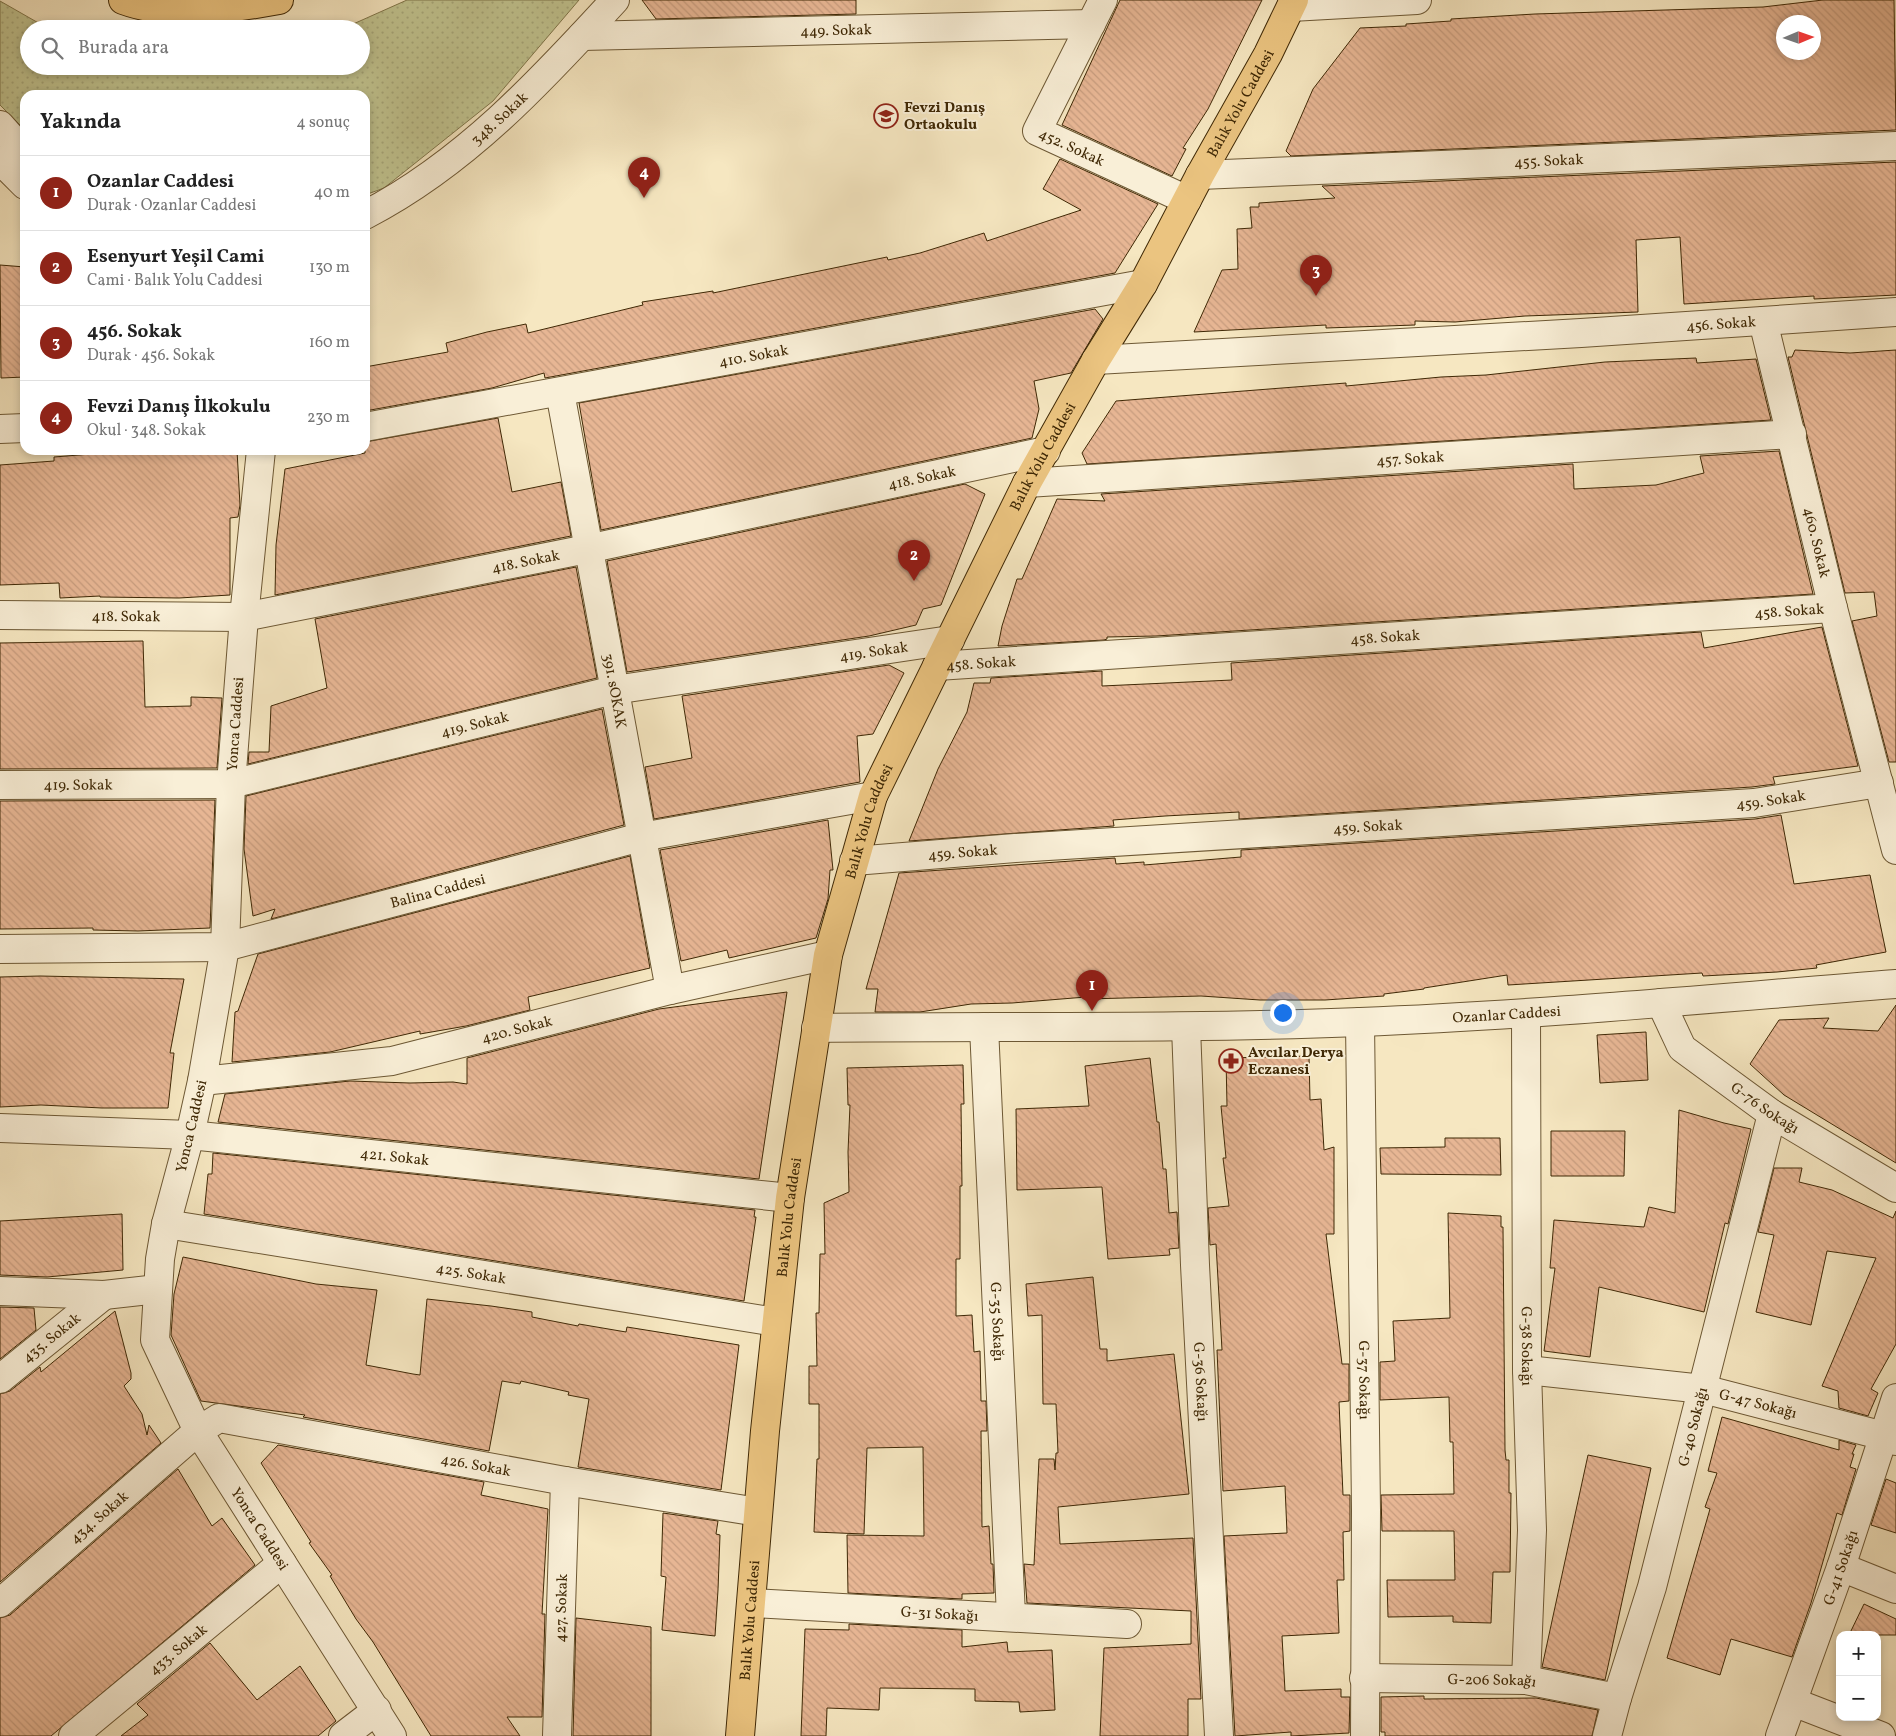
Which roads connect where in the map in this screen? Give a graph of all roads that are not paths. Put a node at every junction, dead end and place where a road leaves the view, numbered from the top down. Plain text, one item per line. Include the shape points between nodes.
1 (123, 0) edge
2 (280, 0) edge
3 (615, 0) edge
4 (1103, 0) edge
5 (1418, 0) edge
6 (1292, 3) edge
7 (1091, 24) junction
8 (582, 36) junction
9 (0, 125) edge
10 (1896, 146) edge
11 (20, 147) edge
12 (0, 160) edge
13 (1200, 175) junction
14 (20, 181) edge
15 (1187, 200) junction
16 (370, 212) edge
17 (1143, 284) junction
18 (1896, 312) edge
19 (1763, 322) junction
20 (1096, 360) junction
21 (560, 392) junction
22 (370, 426) edge
23 (20, 428) edge
24 (0, 429) edge
25 (1792, 434) junction
26 (1046, 451) junction
27 (260, 455) edge
28 (1027, 483) junction
29 (587, 549) junction
30 (1833, 608) junction
31 (0, 614) edge
32 (244, 617) junction
33 (950, 640) junction
34 (937, 666) junction
35 (614, 690) junction
36 (1879, 783) junction
37 (231, 784) junction
38 (0, 785) edge
39 (873, 796) junction
40 (641, 837) junction
41 (1896, 850) edge
42 (854, 861) junction
43 (225, 947) junction
44 (0, 949) edge
45 (828, 955) junction
46 (1896, 984) edge
47 (670, 990) junction
48 (1661, 1003) junction
49 (1526, 1014) junction
50 (1360, 1022) junction
51 (984, 1026) junction
52 (1186, 1027) junction
53 (816, 1028) junction
54 (202, 1081) junction
55 (1772, 1114) junction
56 (0, 1128) edge
57 (190, 1135) junction
58 (1896, 1188) edge
59 (790, 1198) junction
60 (166, 1224) junction
61 (158, 1289) junction
62 (0, 1291) edge
63 (104, 1295) junction
64 (776, 1322) junction
65 (1527, 1370) junction
66 (0, 1379) edge
67 (1703, 1389) junction
68 (1896, 1398) edge
69 (198, 1431) junction
70 (1890, 1438) edge
71 (565, 1481) junction
72 (758, 1512) junction
73 (282, 1563) junction
74 (1841, 1567) junction
75 (1896, 1589) edge
76 (0, 1603) edge
77 (752, 1603) junction
78 (1011, 1616) junction
79 (1127, 1624) dead end
80 (1364, 1678) junction
81 (1526, 1680) junction
82 (1617, 1698) junction
83 (1793, 1702) junction
84 (377, 1710) junction
85 (73, 1736) edge
86 (343, 1736) edge
87 (392, 1736) edge
88 (557, 1736) edge
89 (740, 1736) edge
90 (1219, 1736) edge
91 (1365, 1736) edge
92 (1607, 1736) edge
93 (1780, 1736) edge
94 (1881, 1736) edge

1 - 2 main road via 182,11
3 - 8 street, 348. Sokak
4 - 7 street, 452. Sokak
5 - 6 street
6 - 13 main road, Balık Yolu Caddesi via 1268,54
7 - 8 street, 449. Sokak
7 - 15 street, 452. Sokak via 1037,131
8 - 16 street, 348. Sokak via 493,126 439,168
9 - 11 street
10 - 13 street, 455. Sokak
12 - 14 street
13 - 15 main road, Balık Yolu Caddesi
15 - 17 main road, Balık Yolu Caddesi
17 - 20 main road, Balık Yolu Caddesi
17 - 21 street, 410. Sokak
18 - 19 street, 456. Sokak
19 - 20 street, 456. Sokak
19 - 25 street, 460. Sokak
20 - 26 main road, Balık Yolu Caddesi
21 - 22 street, 410. Sokak
21 - 29 street, 391. sOKAK
23 - 24 street
25 - 28 street, 457. Sokak
25 - 30 street, 460. Sokak
26 - 28 main road, Balık Yolu Caddesi
26 - 29 street, 418. Sokak
27 - 32 street, Yonca Caddesi
28 - 33 main road, Balık Yolu Caddesi
29 - 32 street, 418. Sokak
29 - 35 street, 391. sOKAK
30 - 34 street, 458. Sokak
30 - 36 street, 460. Sokak
31 - 32 street, 418. Sokak
32 - 37 street, Yonca Caddesi
33 - 34 main road, Balık Yolu Caddesi
33 - 35 street, 419. Sokak
34 - 39 main road, Balık Yolu Caddesi
35 - 37 street, 419. Sokak
35 - 40 street, 391. sOKAK
36 - 41 street, 460. Sokak
36 - 42 street, 459. Sokak via 1754,803 1015,848
37 - 38 street, 419. Sokak
37 - 43 street, Yonca Caddesi
39 - 40 street, Balina Caddesi
39 - 42 main road, Balık Yolu Caddesi
40 - 43 street, Balina Caddesi
40 - 47 street, 391. sOKAK
42 - 45 main road, Balık Yolu Caddesi
43 - 44 street, Balina Caddesi
43 - 54 street, Yonca Caddesi
45 - 47 street, 420. Sokak
45 - 53 main road, Balık Yolu Caddesi
46 - 48 street, Ozanlar Caddesi
47 - 54 street, 420. Sokak via 392,1061
48 - 49 street, Ozanlar Caddesi
48 - 55 street, G-76 Sokağı via 1682,1048
49 - 50 street, Ozanlar Caddesi
49 - 65 street, G-38 Sokağı
50 - 52 street, Ozanlar Caddesi
50 - 80 street, G-37 Sokağı via 1366,1510
51 - 52 street, Ozanlar Caddesi
51 - 53 street, Ozanlar Caddesi
51 - 78 street, G-35 Sokağı
52 - 90 street, G-36 Sokağı
53 - 59 main road, Balık Yolu Caddesi
54 - 57 street, Yonca Caddesi
55 - 58 street, G-76 Sokağı
55 - 67 street, G-40 Sokağı
56 - 57 street, 421. Sokak
57 - 59 street, 421. Sokak
57 - 60 street, Yonca Caddesi
59 - 64 main road, Balık Yolu Caddesi
60 - 61 street, Yonca Caddesi
60 - 64 street, 425. Sokak
61 - 63 street
61 - 69 street, Yonca Caddesi via 154,1340
62 - 63 street
63 - 66 street, 435. Sokak
64 - 72 main road, Balık Yolu Caddesi
65 - 67 street, G-47 Sokağı
65 - 81 street, G-38 Sokağı via 1532,1530
67 - 70 street, G-47 Sokağı
67 - 82 street, G-40 Sokağı via 1652,1586
68 - 70 street, G-41 Sokağı
69 - 71 street, 426. Sokak via 219,1418
69 - 73 street, Yonca Caddesi
69 - 76 street, 434. Sokak
70 - 74 street, G-41 Sokağı
71 - 72 street, 426. Sokak
71 - 88 street, 427. Sokak
72 - 77 main road, Balık Yolu Caddesi
73 - 84 street, Yonca Caddesi
73 - 85 street, 433. Sokak
74 - 75 street
74 - 83 street, G-41 Sokağı
77 - 78 street, G-31 Sokağı
77 - 89 main road, Balık Yolu Caddesi
78 - 79 street, G-31 Sokağı
80 - 81 street, G-206 Sokağı
80 - 91 street, G-37 Sokağı
81 - 82 street, G-206 Sokağı
82 - 92 street, G-40 Sokağı
83 - 93 street, G-41 Sokağı
83 - 94 street
84 - 86 street
84 - 87 street, Yonca Caddesi

